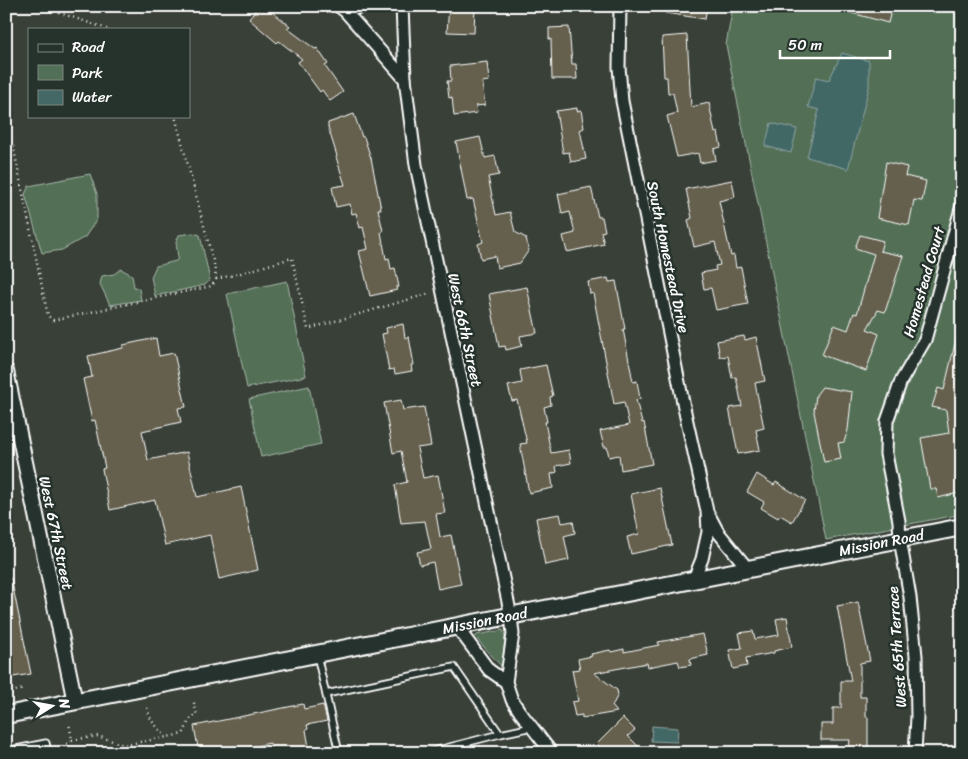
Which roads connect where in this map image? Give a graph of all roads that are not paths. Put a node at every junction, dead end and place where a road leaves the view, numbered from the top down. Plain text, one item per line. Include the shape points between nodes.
1 (363, 6) edge
2 (402, 6) edge
3 (620, 6) edge
4 (342, 9) edge
5 (404, 79) junction
6 (962, 205) edge
7 (6, 371) edge
8 (707, 511) junction
9 (962, 528) edge
10 (900, 539) junction
11 (748, 569) junction
12 (693, 581) junction
13 (510, 616) junction
14 (457, 627) junction
15 (317, 654) junction
16 (506, 682) junction
17 (326, 694) junction
18 (75, 702) junction
19 (6, 715) edge
20 (532, 727) junction
21 (500, 734) junction
22 (6, 751) edge
23 (48, 753) edge
24 (338, 753) edge
25 (426, 753) edge
26 (552, 753) edge
27 (915, 753) edge

1 - 4 street
2 - 5 street, West 66th Street
3 - 8 street, South Homestead Drive via 622,101
4 - 5 street
5 - 13 street, West 66th Street via 416,164
6 - 10 street, Homestead Court via 925,340 901,381 887,421 886,454
7 - 18 street, West 67th Street
8 - 11 street, South Homestead Drive via 718,532
8 - 12 street, South Homestead Drive via 708,532
9 - 10 main road, Mission Road
10 - 11 main road, Mission Road
10 - 27 street, West 65th Terrace via 916,656
11 - 12 main road, Mission Road
12 - 13 main road, Mission Road
13 - 14 main road, Mission Road
13 - 16 street, West 66th Street via 513,634
14 - 15 main road, Mission Road
14 - 16 street via 489,670
15 - 17 lane
15 - 18 main road, Mission Road
16 - 20 street via 512,700
17 - 21 lane via 454,668
17 - 24 lane
18 - 19 main road, Mission Road
20 - 21 lane
20 - 26 street
21 - 25 lane
22 - 23 lane via 46,744

